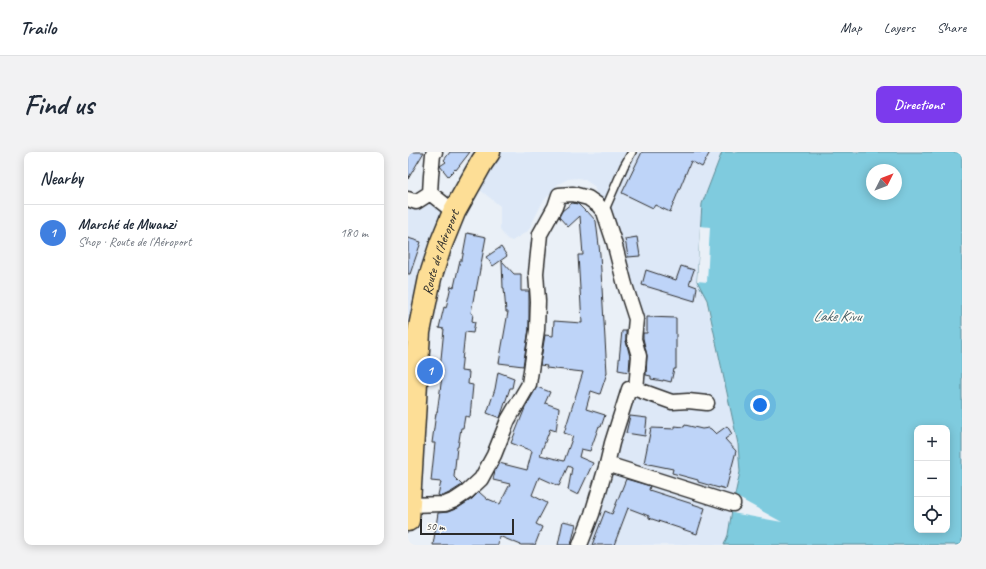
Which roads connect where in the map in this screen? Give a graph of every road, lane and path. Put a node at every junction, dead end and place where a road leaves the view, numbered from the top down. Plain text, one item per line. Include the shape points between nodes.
1 (435, 152) edge
2 (489, 152) edge
3 (632, 152) edge
4 (430, 193) junction
5 (408, 200) edge
6 (454, 212) junction
7 (604, 212) junction
8 (636, 389) junction
9 (707, 403) dead end
10 (607, 464) junction
11 (733, 504) dead end
12 (408, 512) edge
13 (580, 545) edge

1 - 4 street
2 - 6 highway, Route de l'Aéroport
3 - 7 lane
4 - 5 street via 416,202
4 - 6 street
6 - 12 highway, Route de l'Aéroport via 430,278 416,338
7 - 8 street via 636,319
7 - 12 street via 588,198 573,194 559,195 540,234 536,273 537,330 529,384 508,420 481,479 455,500
8 - 9 street via 672,402
8 - 10 street via 629,389
10 - 11 street
10 - 13 street

